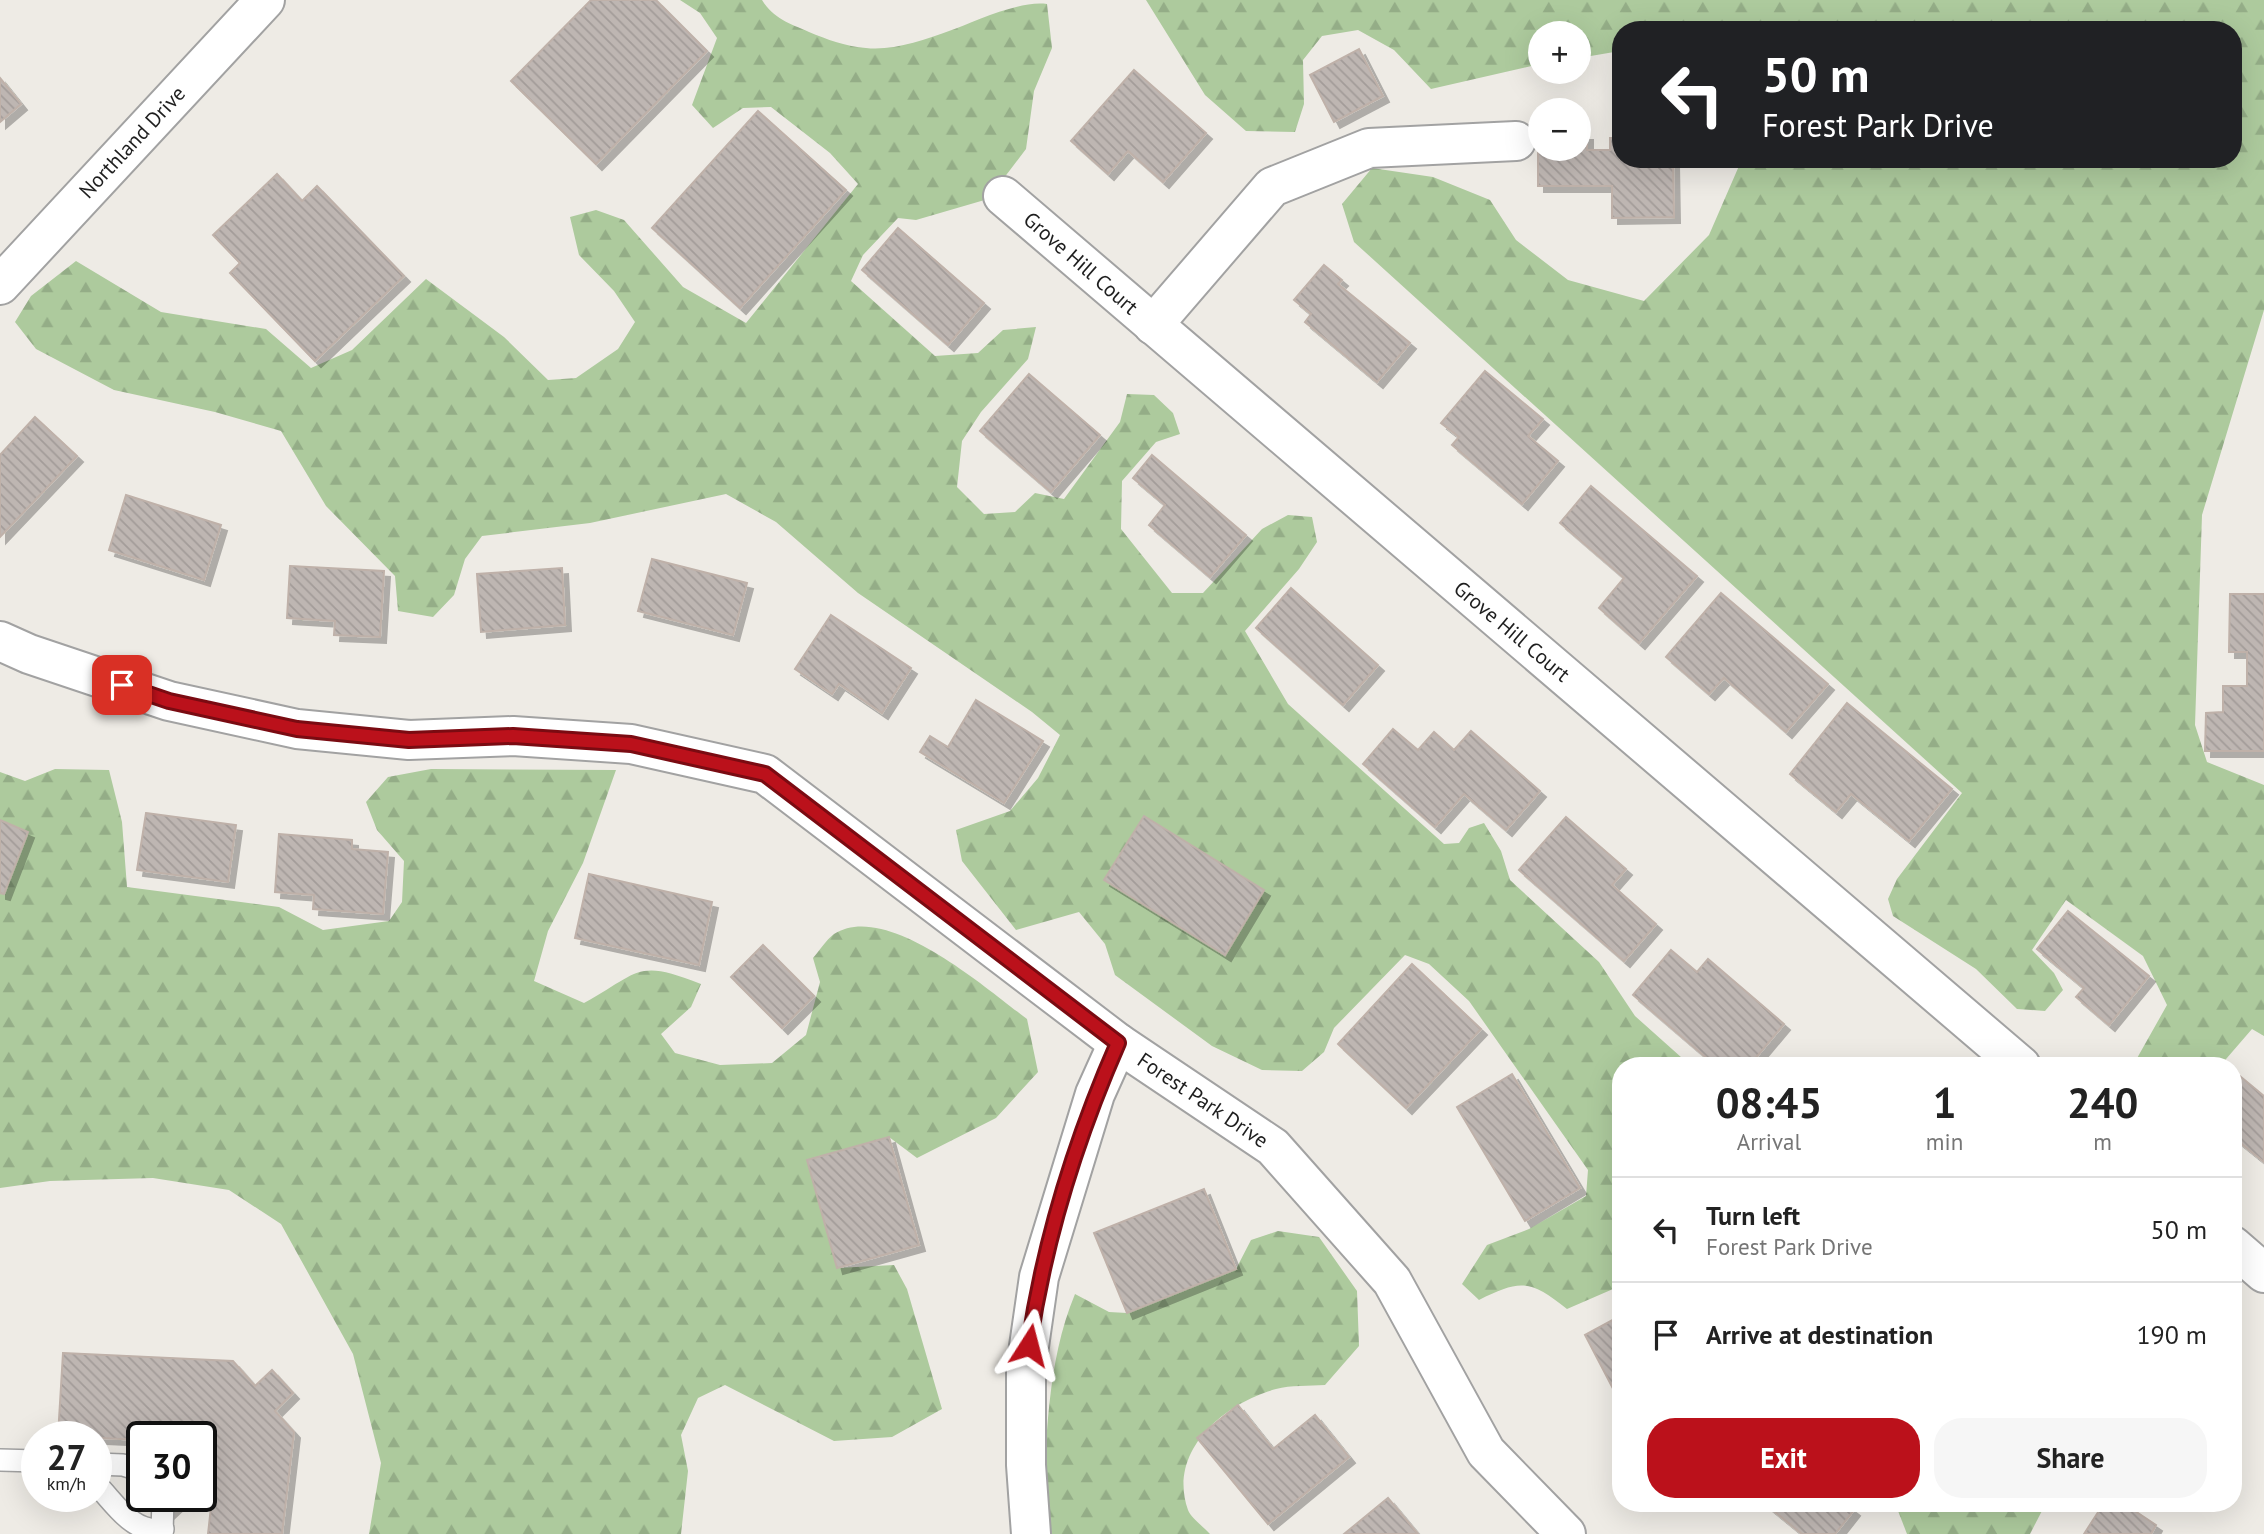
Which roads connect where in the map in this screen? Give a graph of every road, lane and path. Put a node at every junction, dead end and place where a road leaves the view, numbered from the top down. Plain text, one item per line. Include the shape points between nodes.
1 (265, 0) edge
2 (1516, 141) dead end
3 (1003, 196) dead end
4 (0, 285) edge
5 (1153, 325) junction
6 (0, 641) edge
7 (1118, 1043) junction
8 (2010, 1057) edge
9 (2242, 1254) edge
10 (2264, 1273) edge
11 (0, 1460) edge
12 (21, 1461) edge
13 (112, 1501) edge
14 (163, 1512) edge
15 (162, 1532) edge
16 (1031, 1534) edge
17 (1566, 1534) edge

1 - 4 street, Northland Drive
2 - 5 street via 1369,148 1272,187
3 - 5 street, Grove Hill Court
5 - 8 street, Grove Hill Court
6 - 7 street, Forest Park Drive via 169,701 297,729 409,740 513,736 631,744 765,774
7 - 16 street via 1095,1094 1039,1277 1026,1367
7 - 17 street, Forest Park Drive via 1273,1147 1392,1281 1486,1452
9 - 10 street
11 - 12 lane
13 - 15 lane via 137,1527
14 - 15 lane

